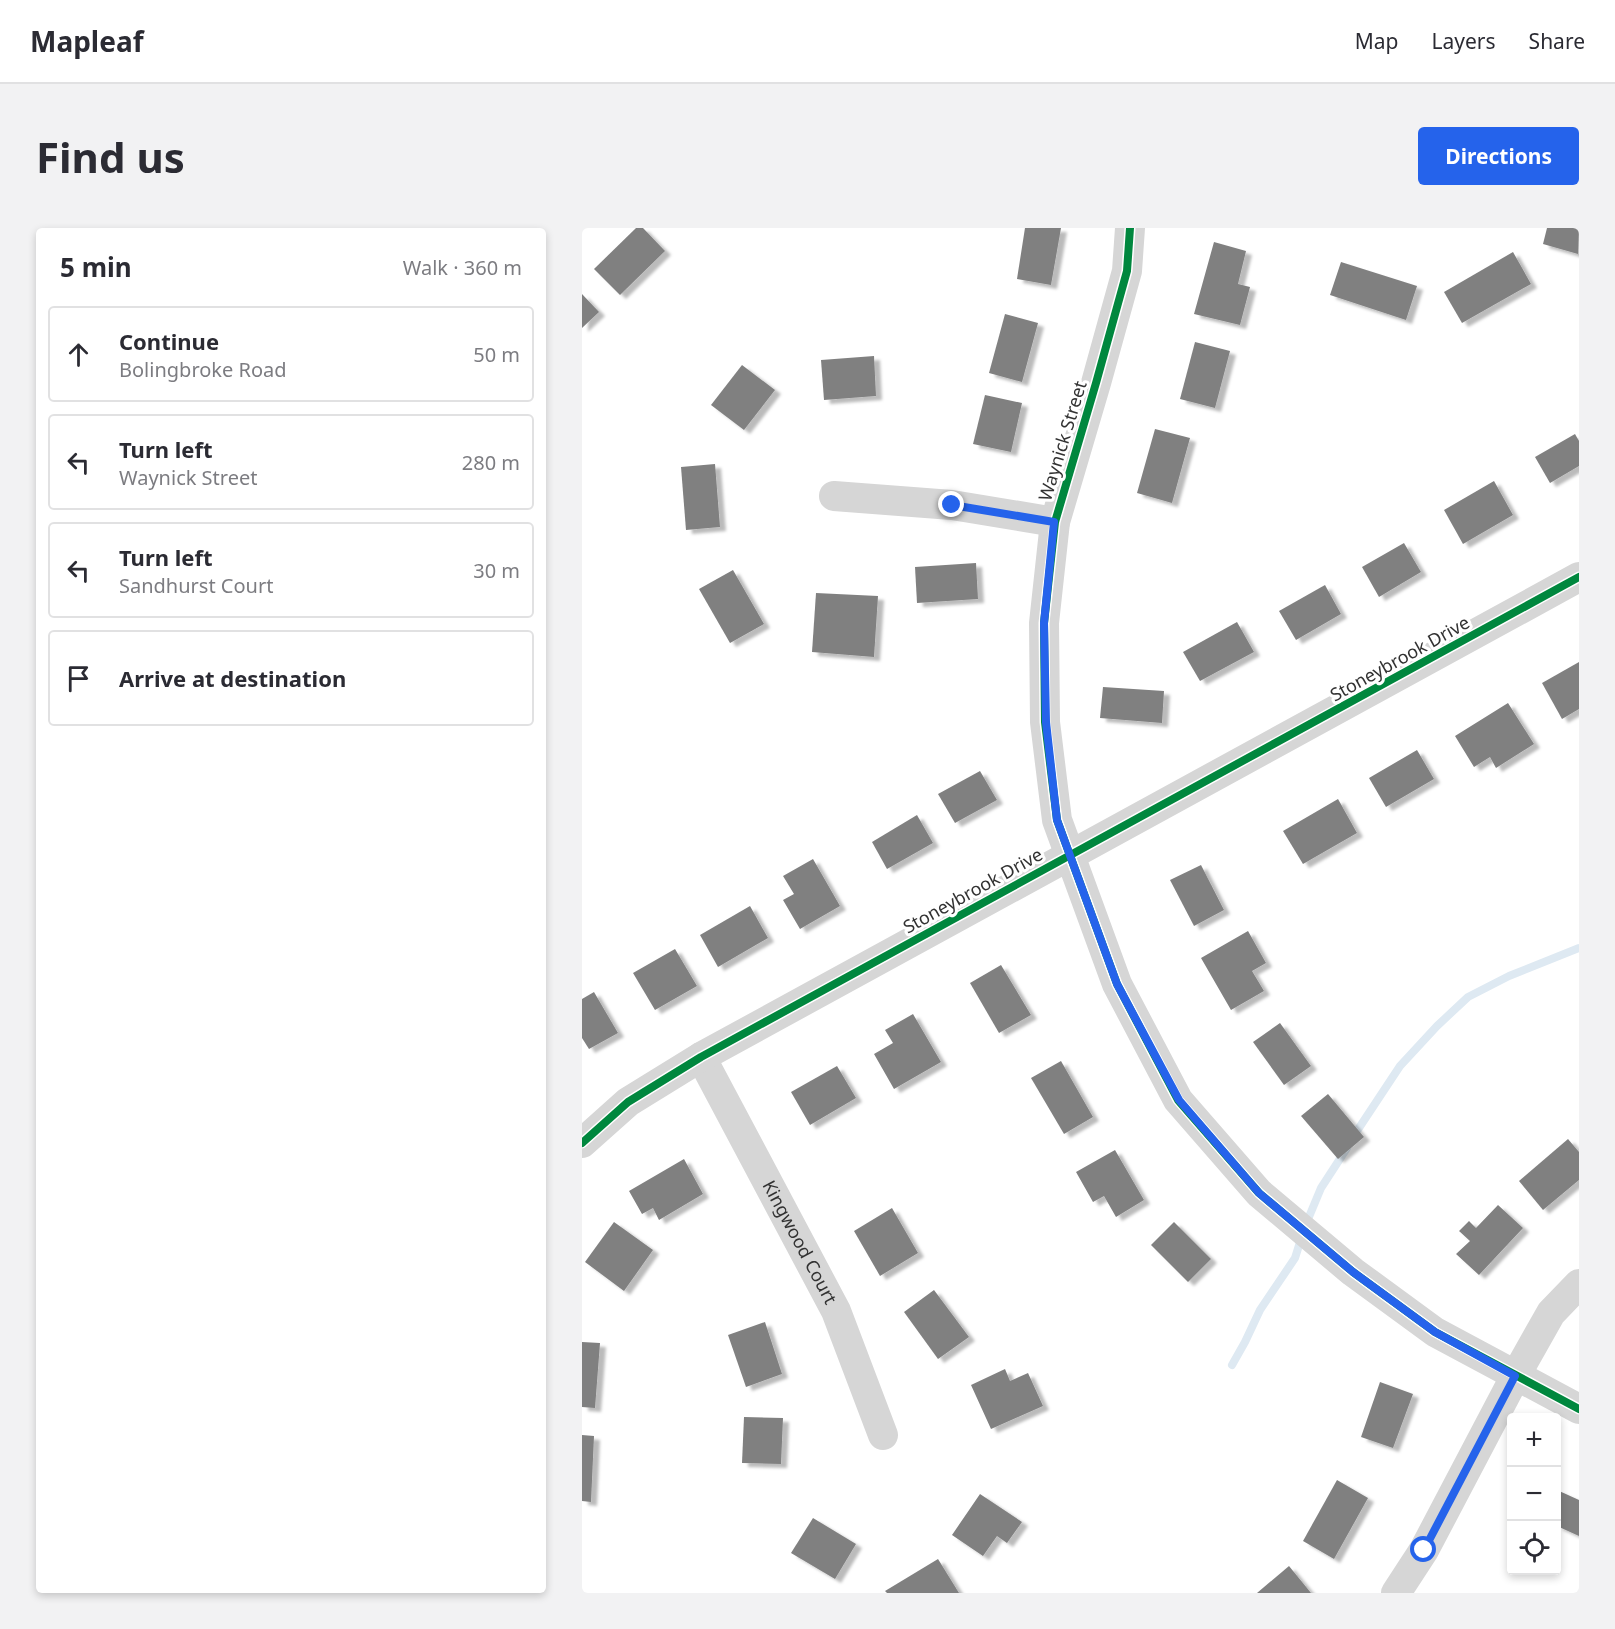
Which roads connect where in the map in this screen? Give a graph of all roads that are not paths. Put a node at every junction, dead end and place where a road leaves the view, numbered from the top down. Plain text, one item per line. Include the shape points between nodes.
1 (1130, 228) edge
2 (834, 496) dead end
3 (1054, 522) junction
4 (1579, 578) edge
5 (1070, 856) junction
6 (701, 1057) junction
7 (582, 1143) edge
8 (1579, 1284) edge
9 (1515, 1376) junction
10 (1579, 1409) edge
11 (883, 1435) dead end
12 (1396, 1593) edge

1 - 3 street, Waynick Street via 1127,271
2 - 3 street via 952,505
3 - 5 street, Waynick Street via 1044,623 1046,722 1057,820
4 - 5 street, Stoneybrook Drive
5 - 6 street, Stoneybrook Drive
5 - 9 street, Waynick Street via 1117,984 1179,1100 1259,1193 1353,1272 1435,1332
6 - 7 street, Stoneybrook Drive via 628,1102
6 - 11 street, Kingwood Court via 836,1311
8 - 9 street via 1551,1313
9 - 10 street, Waynick Street
9 - 12 street via 1424,1550

